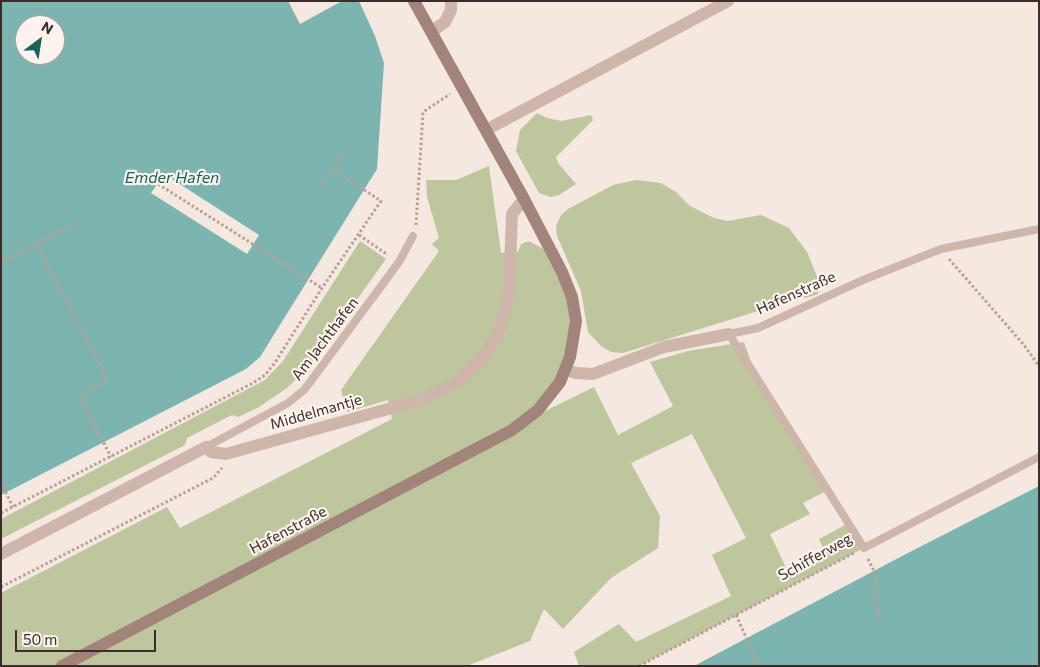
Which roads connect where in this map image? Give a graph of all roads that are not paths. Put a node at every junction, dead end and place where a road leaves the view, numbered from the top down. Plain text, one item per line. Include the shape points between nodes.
1 (414, 1) edge
2 (451, 1) edge
3 (728, 1) edge
4 (431, 32) junction
5 (486, 130) junction
6 (524, 198) junction
7 (1039, 230) edge
8 (413, 236) road end
9 (729, 334) junction
10 (566, 370) junction
11 (206, 448) junction
12 (1039, 457) edge
13 (1, 554) edge
14 (62, 666) edge

1 - 4 street, Hafenstraße
2 - 4 street via 445,22
3 - 5 street
4 - 5 street, Hafenstraße
5 - 6 street, Hafenstraße
6 - 10 street, Hafenstraße via 562,272 575,310 573,344
6 - 11 street, Middelmantje via 512,214 506,310 494,342 468,374 424,399 226,454
7 - 9 lane, Hafenstraße via 941,249 758,328
8 - 11 lane, Am Jachthafen via 399,262 306,389 288,403
9 - 10 street, Hafenstraße via 664,347 593,374
9 - 12 lane, Schifferweg via 864,548
10 - 14 street, Hafenstraße via 546,402 528,419 472,452
11 - 13 street

